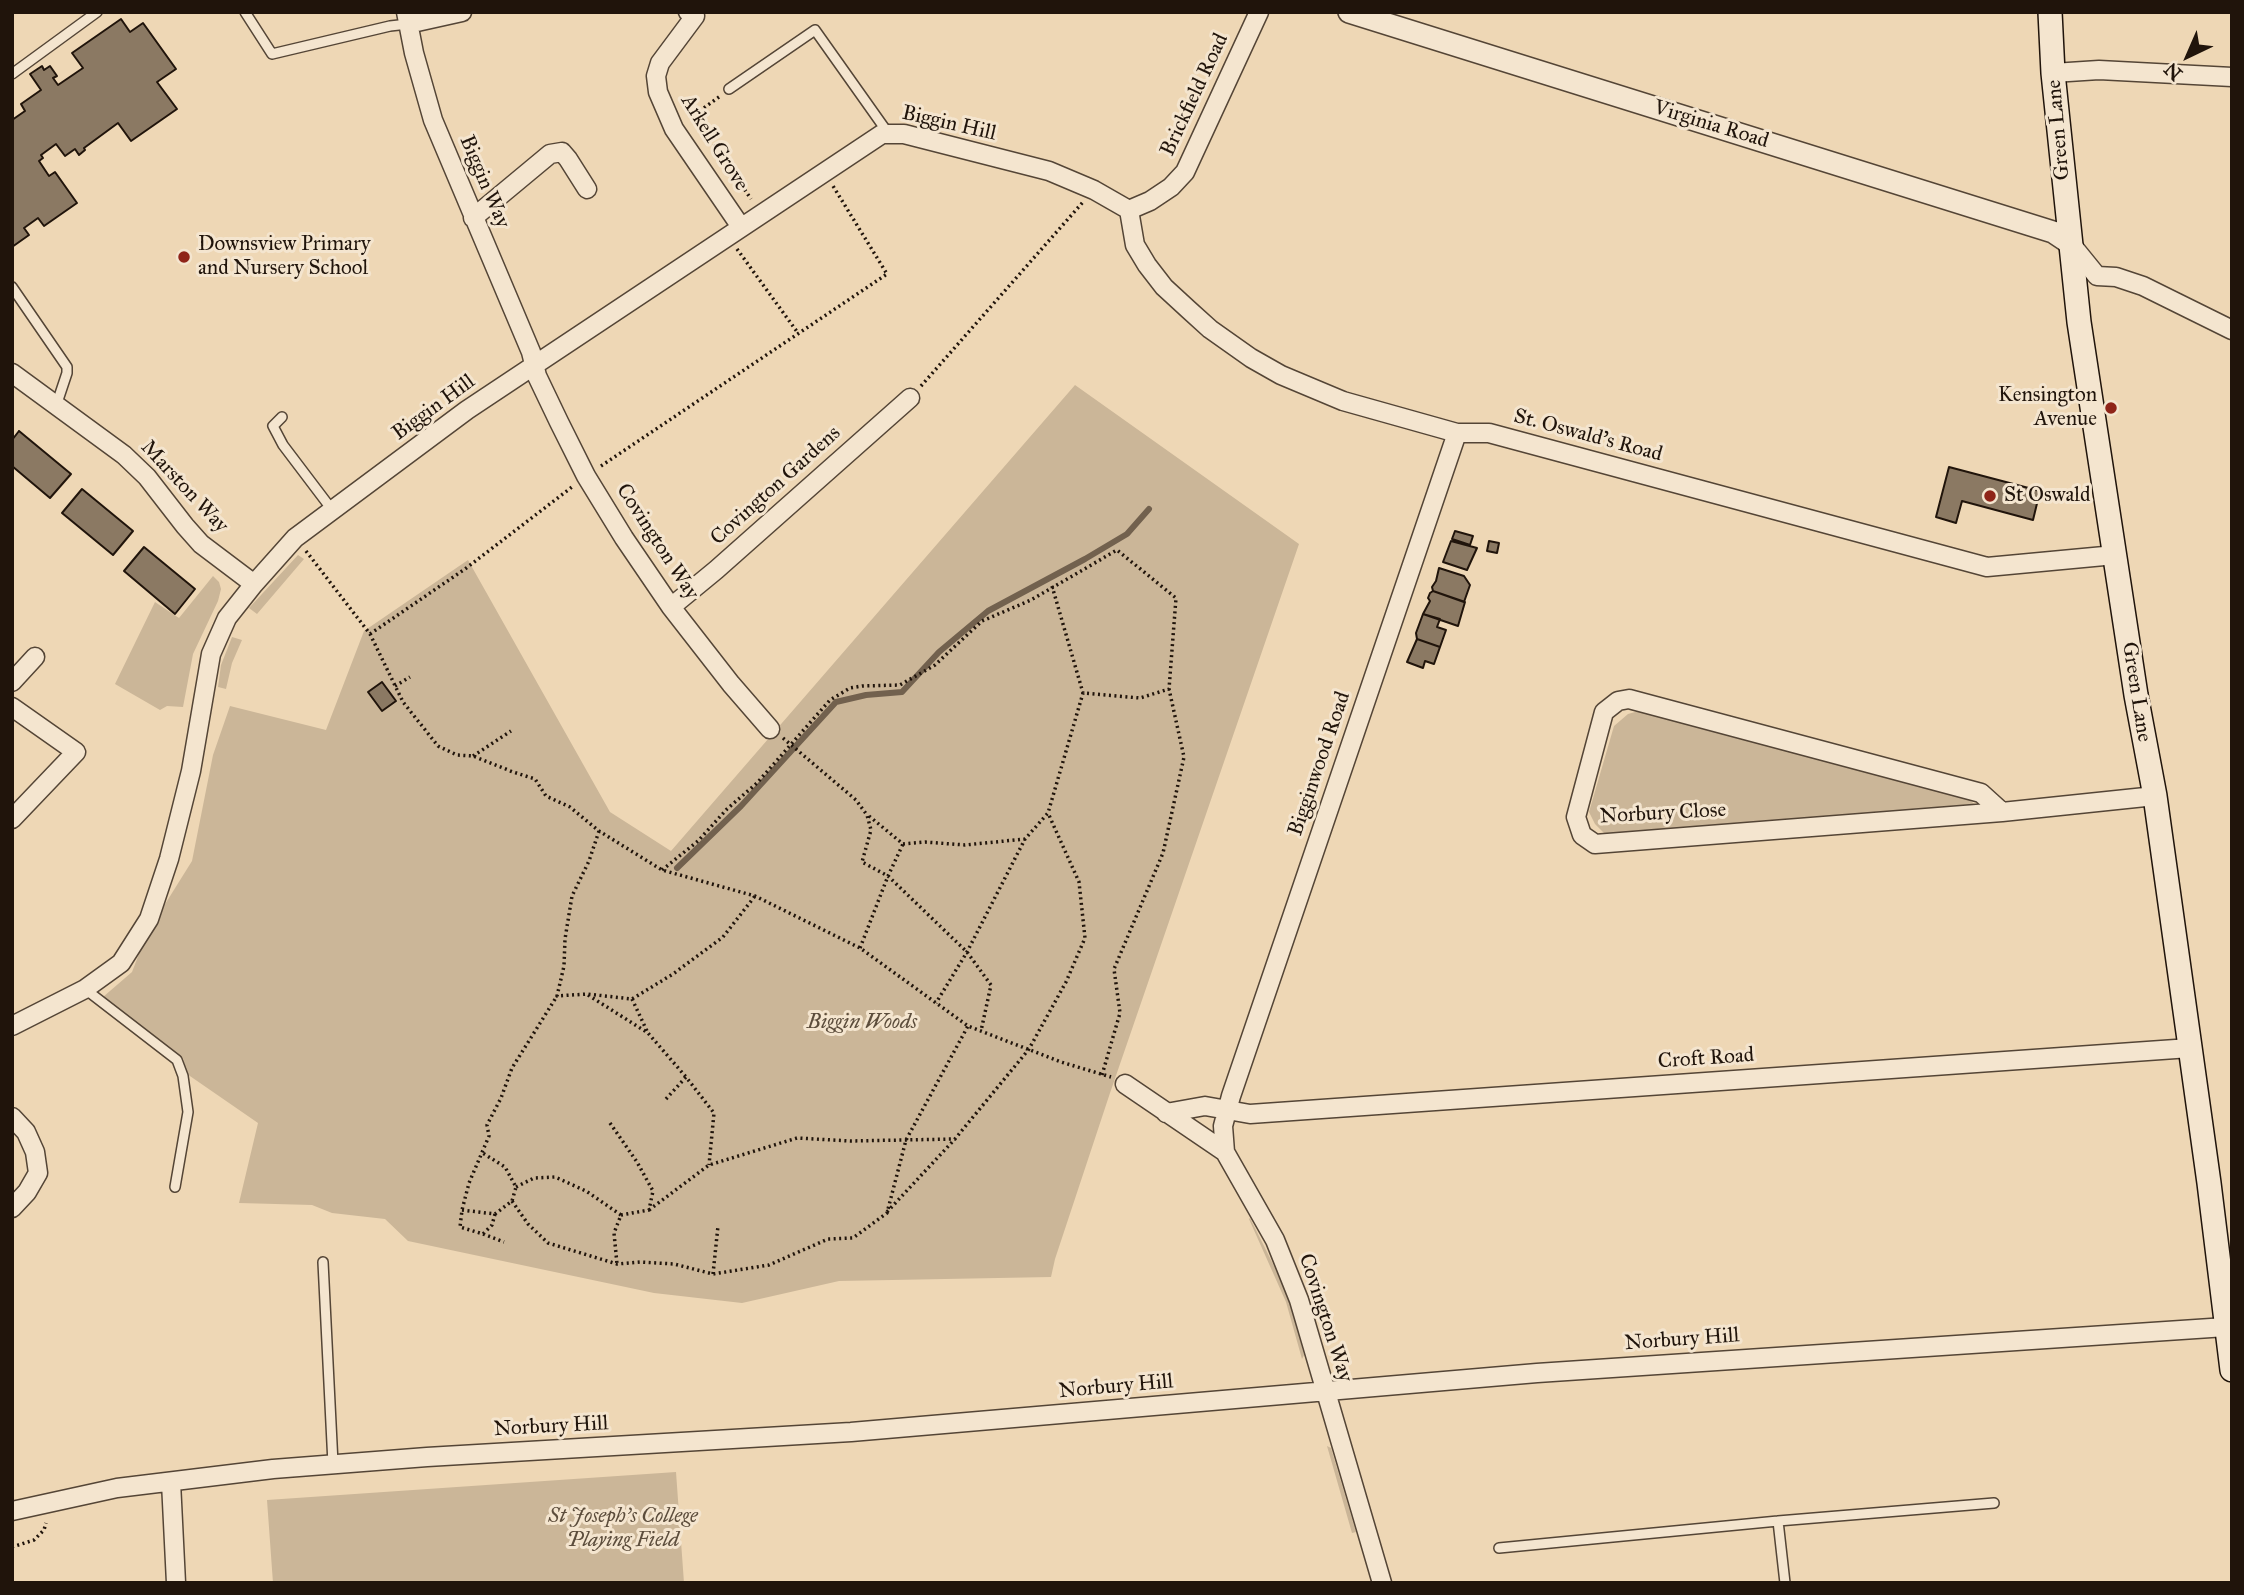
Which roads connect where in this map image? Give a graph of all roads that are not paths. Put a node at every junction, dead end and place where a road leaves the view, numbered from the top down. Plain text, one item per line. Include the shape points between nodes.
1 (97, 12) edge
2 (245, 12) edge
3 (462, 12) edge
4 (1259, 12) edge
5 (1349, 12) edge
6 (2050, 12) edge
7 (694, 14) edge
8 (407, 18) edge
9 (2053, 73) junction
10 (12, 74) edge
11 (2232, 77) edge
12 (729, 89) road end
13 (888, 133) junction
14 (587, 189) dead end
15 (1129, 210) junction
16 (474, 218) junction
17 (734, 231) junction
18 (2071, 244) junction
19 (12, 287) edge
20 (2232, 330) edge
21 (535, 364) junction
22 (12, 373) edge
23 (910, 398) road end
24 (56, 406) junction
25 (282, 417) dead end
26 (1457, 433) junction
27 (333, 511) junction
28 (2115, 555) junction
29 (254, 584) junction
30 (671, 607) junction
31 (35, 657) dead end
32 (12, 682) edge
33 (12, 707) edge
34 (770, 729) road end
35 (2155, 796) junction
36 (2002, 813) junction
37 (12, 819) edge
38 (85, 989) junction
39 (13, 1022) edge
40 (2190, 1048) junction
41 (1121, 1081) road end
42 (1227, 1110) junction
43 (1166, 1113) junction
44 (12, 1117) edge
45 (1225, 1153) junction
46 (175, 1187) dead end
47 (12, 1208) edge
48 (323, 1262) dead end
49 (2229, 1327) edge
50 (2232, 1370) edge
51 (1325, 1391) junction
52 (333, 1464) junction
53 (172, 1482) junction
54 (1994, 1503) dead end
55 (12, 1511) edge
56 (1778, 1521) junction
57 (1499, 1548) dead end
58 (176, 1583) edge
59 (1382, 1583) edge
60 (1785, 1583) edge

1 - 10 lane
2 - 8 lane via 272,54
3 - 8 street
4 - 15 street, Brickfield Road via 1185,172 1171,187
5 - 18 street, Virginia Road via 2053,232
6 - 9 main road, Green Lane
7 - 17 street, Arkell Grove via 660,63 658,93 674,130
8 - 16 street, Biggin Way via 433,120
9 - 11 street via 2099,70
9 - 18 main road, Green Lane
12 - 13 lane via 815,30
13 - 15 street, Biggin Hill via 1049,172
13 - 17 street, Biggin Hill
14 - 16 street via 562,152 551,154
15 - 26 street, St. Oswald's Road via 1135,244 1147,265 1164,287 1230,344 1312,389
16 - 21 street, Biggin Way
17 - 21 street, Biggin Hill
18 - 20 street via 2097,276 2143,286
18 - 28 main road, Green Lane
19 - 24 lane via 66,367
21 - 27 street, Biggin Hill
21 - 30 street, Covington Way via 586,476
22 - 24 street, Marston Way
23 - 30 street, Covington Gardens
24 - 29 street, Marston Way via 124,455 201,544
25 - 27 lane via 273,425 283,444
26 - 28 street, St. Oswald's Road via 1489,433 1987,567
26 - 42 street, Bigginwood Road
27 - 29 street, Biggin Hill via 295,538
28 - 35 main road, Green Lane
29 - 38 street, Biggin Hill via 221,629 211,654 191,771 149,919 121,963
30 - 34 street, Covington Way
31 - 32 street
33 - 37 street via 76,752
35 - 36 street, Norbury Close
35 - 40 main road, Green Lane
36 - 36 street, Norbury Close via 1981,793 1629,699 1604,712 1576,817 1582,835 1595,844
38 - 39 street, Biggin Hill
38 - 46 lane via 177,1060 188,1112
40 - 42 street, Croft Road via 1250,1114
40 - 49 main road, Green Lane
41 - 43 street, Covington Way
42 - 43 street, Croft Road via 1205,1106
42 - 45 street, Bigginwood Road
43 - 45 street, Covington Way
44 - 47 street via 36,1152 38,1173
45 - 51 street, Covington Way via 1285,1263
48 - 52 lane
49 - 50 main road, Green Lane
49 - 51 street, Norbury Hill
51 - 52 street, Norbury Hill via 851,1432
51 - 59 street, Covington Way
52 - 53 street, Norbury Hill
53 - 55 street, Norbury Hill via 117,1488
53 - 58 street
54 - 56 lane
56 - 57 lane
56 - 60 lane

